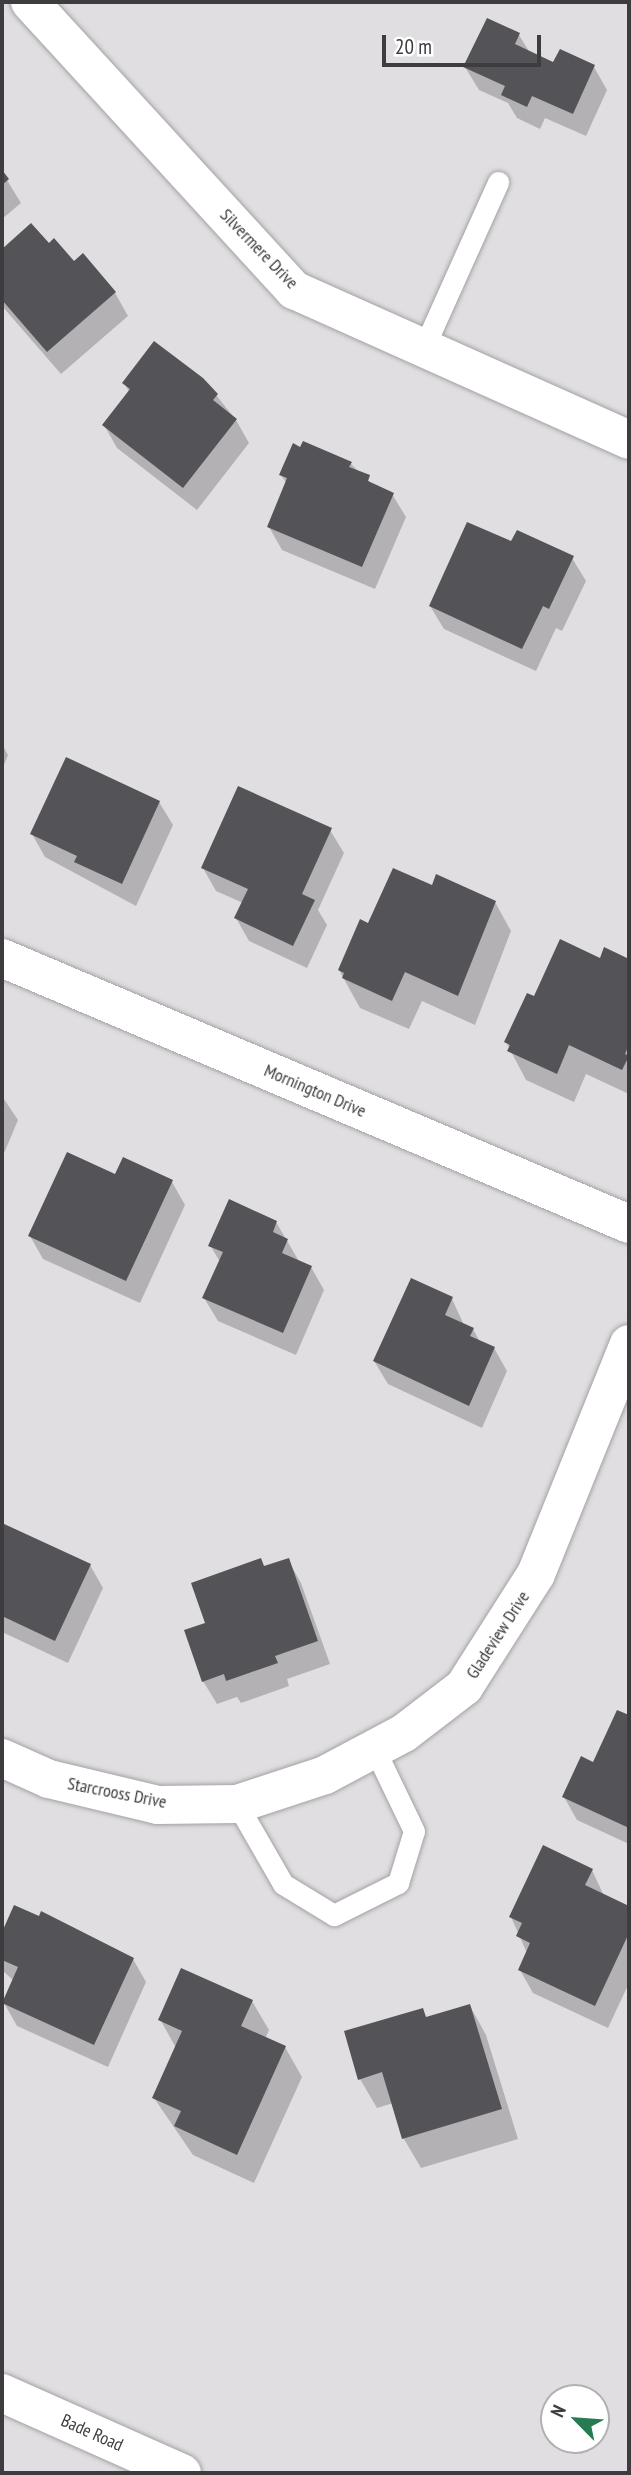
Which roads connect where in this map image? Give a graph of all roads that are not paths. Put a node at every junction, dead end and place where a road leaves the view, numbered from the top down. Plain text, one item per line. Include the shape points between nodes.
1 (30, 2) edge
2 (498, 182) dead end
3 (424, 348) junction
4 (629, 440) edge
5 (2, 958) edge
6 (629, 1224) edge
7 (629, 1344) edge
8 (374, 1748) junction
9 (2, 1758) edge
10 (237, 1804) junction
11 (2, 2393) edge
12 (182, 2473) edge

1 - 3 street, Silvermere Drive via 294,290
2 - 3 lane
3 - 4 street, Silvermere Drive
5 - 6 street, Mornington Drive
7 - 8 street, Gladeview Drive via 537,1574 464,1687 404,1732
8 - 10 street, Gladeview Drive via 325,1775
8 - 10 lane via 414,1831 398,1882 334,1915 283,1884
9 - 10 street, Starcrooss Drive via 49,1779 158,1805
11 - 12 street, Bade Road

